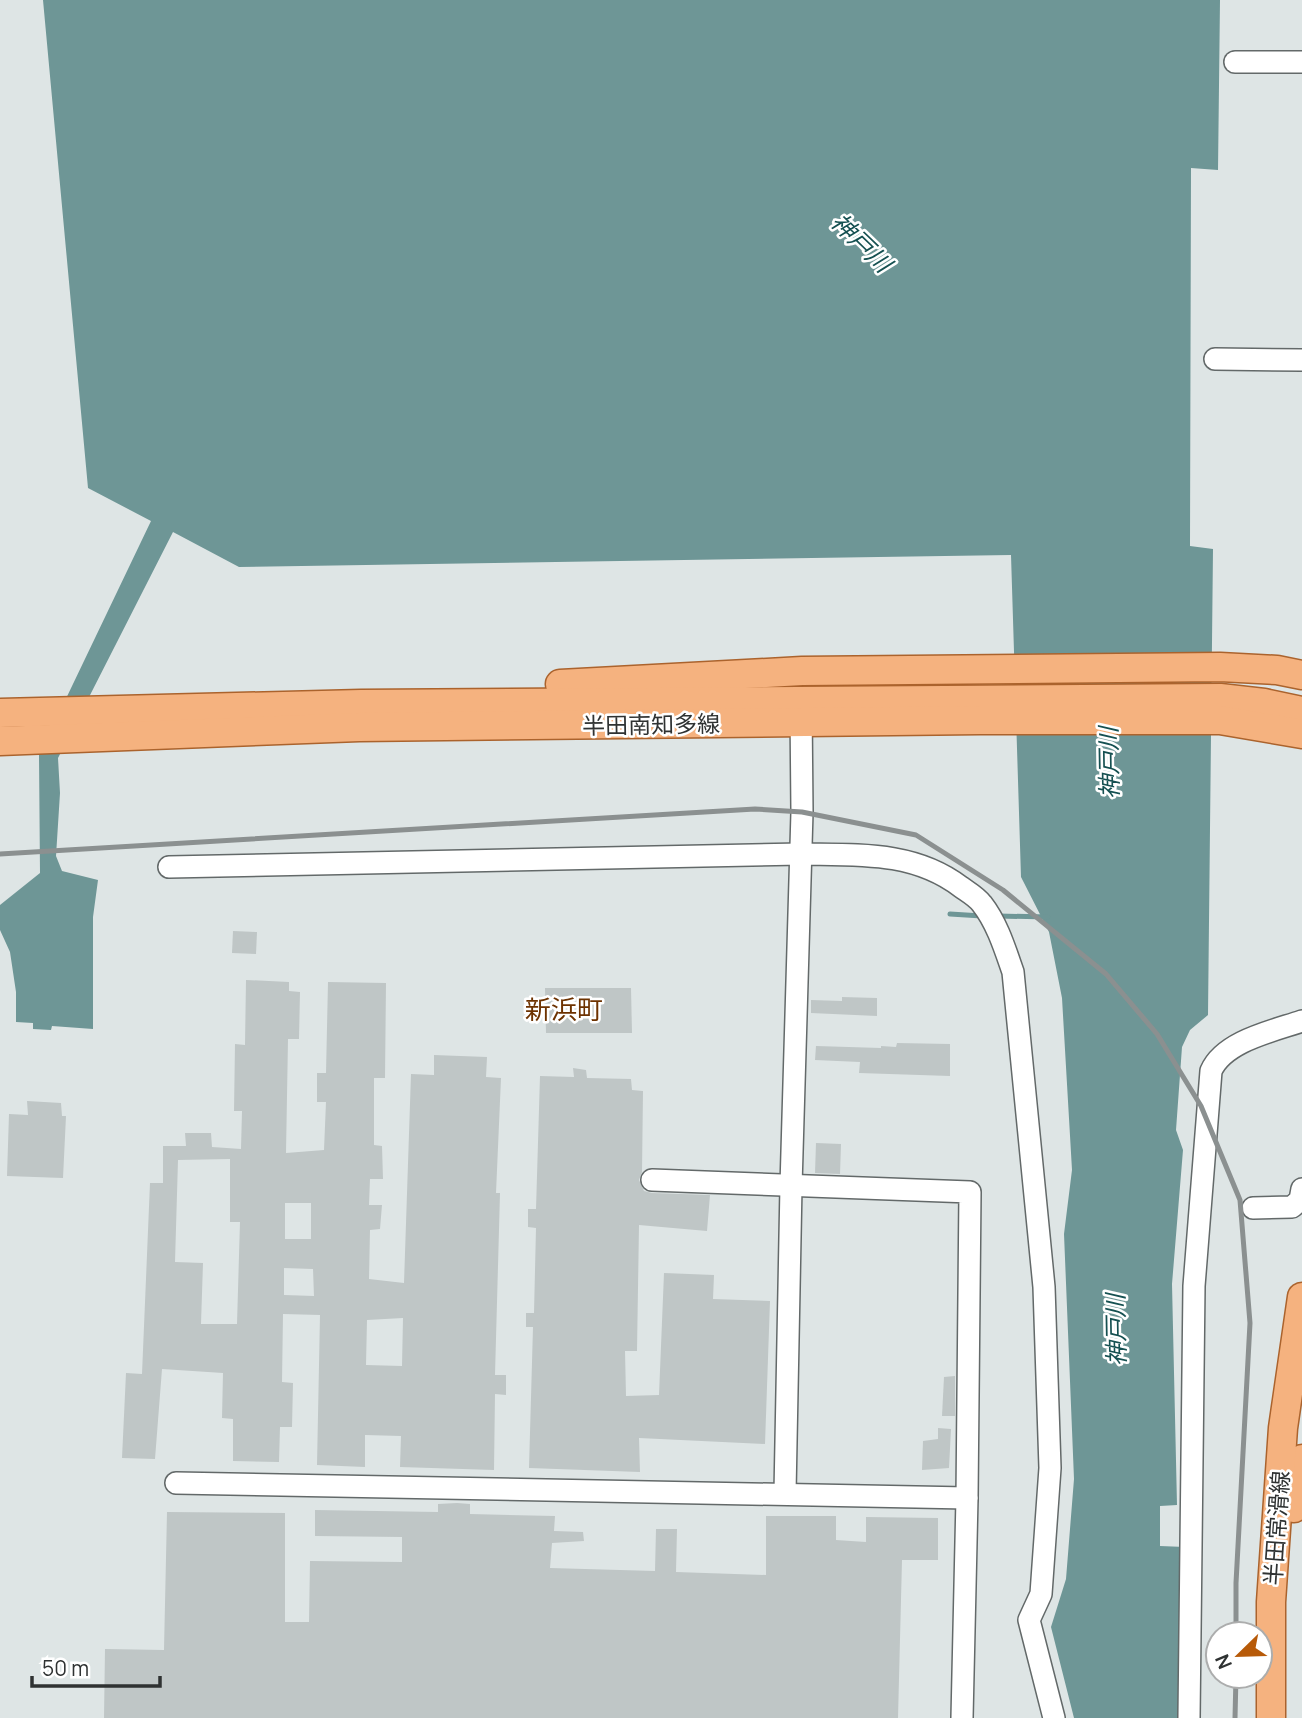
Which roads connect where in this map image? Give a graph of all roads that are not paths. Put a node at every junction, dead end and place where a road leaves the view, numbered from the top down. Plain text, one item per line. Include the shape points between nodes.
1 (1235, 62) dead end
2 (1302, 62) edge
3 (1215, 359) dead end
4 (1302, 360) edge
5 (1302, 675) edge
6 (360, 704) junction
7 (1220, 709) junction
8 (801, 711) junction
9 (1302, 711) edge
10 (0, 713) edge
11 (104, 724) junction
12 (29, 726) junction
13 (1302, 734) edge
14 (0, 741) edge
15 (802, 854) junction
16 (169, 867) dead end
17 (1302, 1021) edge
18 (652, 1180) dead end
19 (791, 1186) junction
20 (1302, 1189) edge
21 (1253, 1208) dead end
22 (1302, 1297) edge
23 (1302, 1396) edge
24 (1302, 1459) edge
25 (176, 1482) dead end
26 (785, 1493) junction
27 (968, 1498) junction
28 (1291, 1525) junction
29 (962, 1718) edge
30 (1054, 1718) edge
31 (1189, 1718) edge
32 (1271, 1718) edge
33 (1284, 1718) edge

1 - 2 street
3 - 4 street
5 - 6 main road via 1220,667 802,671 453,689
6 - 8 main road, 半田南知多線
6 - 11 main road, 半田南知多線
7 - 8 main road, 半田南知多線
7 - 9 main road, 半田南知多線 via 1264,702
7 - 13 main road, 半田南知多線
8 - 11 main road, 半田南知多線 via 359,727
8 - 15 street
10 - 12 main road, 半田南知多線
11 - 12 main road, 半田南知多線
12 - 14 main road, 半田南知多線
15 - 16 street
15 - 19 street
15 - 30 street via 883,855 918,863 953,881 981,903 1013,972 1044,1287 1050,1468 1041,1594 1029,1620
17 - 31 street via 1228,1049 1211,1071 1194,1286
18 - 19 street
19 - 26 street
19 - 27 street via 970,1192
20 - 21 street via 1300,1200 1292,1207
22 - 32 main road, 半田常滑線 via 1283,1428 1271,1602
23 - 28 main road, 半田常滑線
24 - 28 main road
25 - 26 street
26 - 27 street
27 - 29 street
28 - 33 main road, 半田常滑線

